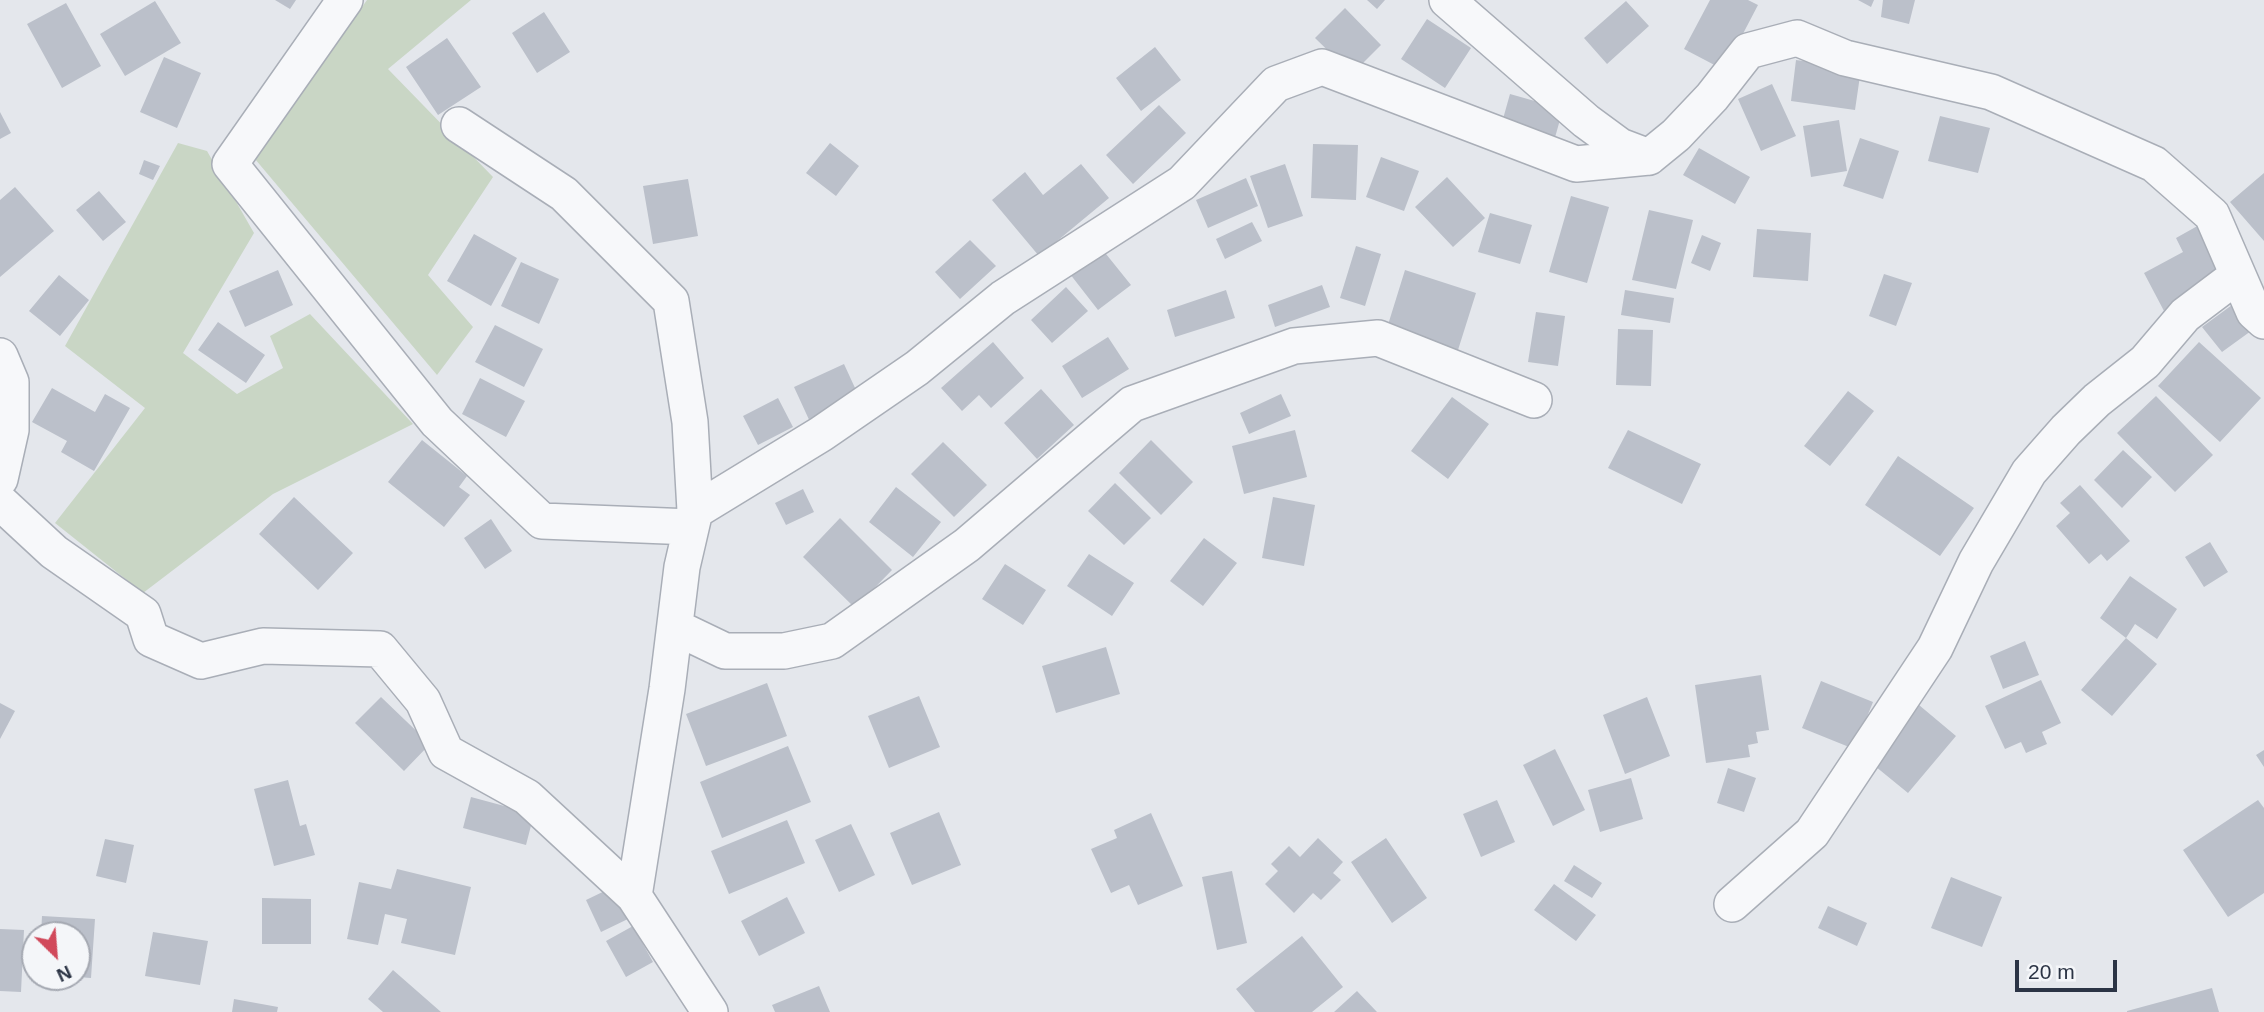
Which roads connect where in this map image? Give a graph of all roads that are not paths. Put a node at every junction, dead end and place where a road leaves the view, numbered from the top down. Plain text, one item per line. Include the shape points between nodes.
1 (345, 0) edge
2 (1447, 0) edge
3 (459, 125) dead end
4 (1649, 157) junction
5 (2238, 275) junction
6 (2264, 321) edge
7 (0, 356) edge
8 (1534, 400) dead end
9 (0, 479) edge
10 (0, 502) edge
11 (693, 519) junction
12 (675, 626) junction
13 (634, 896) junction
14 (1732, 904) dead end
15 (710, 1012) edge

1 - 11 street via 230,164 437,422 542,521
2 - 4 street via 1586,121 1620,146
3 - 11 street via 564,194 671,301 690,422
4 - 5 street via 1712,97 1748,51 1797,37 1845,58 1991,92 2154,164 2212,215
4 - 11 street via 1576,164 1322,67 1276,84 1182,183 1003,298 917,368
5 - 6 street
5 - 14 street via 2185,315 2146,362 2096,400 2029,472 1976,562 1934,648 1812,833
7 - 9 street via 11,382 11,430
8 - 12 street via 1378,338 1294,346 1132,404 967,545 832,641 784,651 725,651
10 - 13 street via 54,552 143,614 151,639 201,661 263,646 380,649 423,701 446,752 527,797
11 - 12 street
12 - 13 street
13 - 15 street

